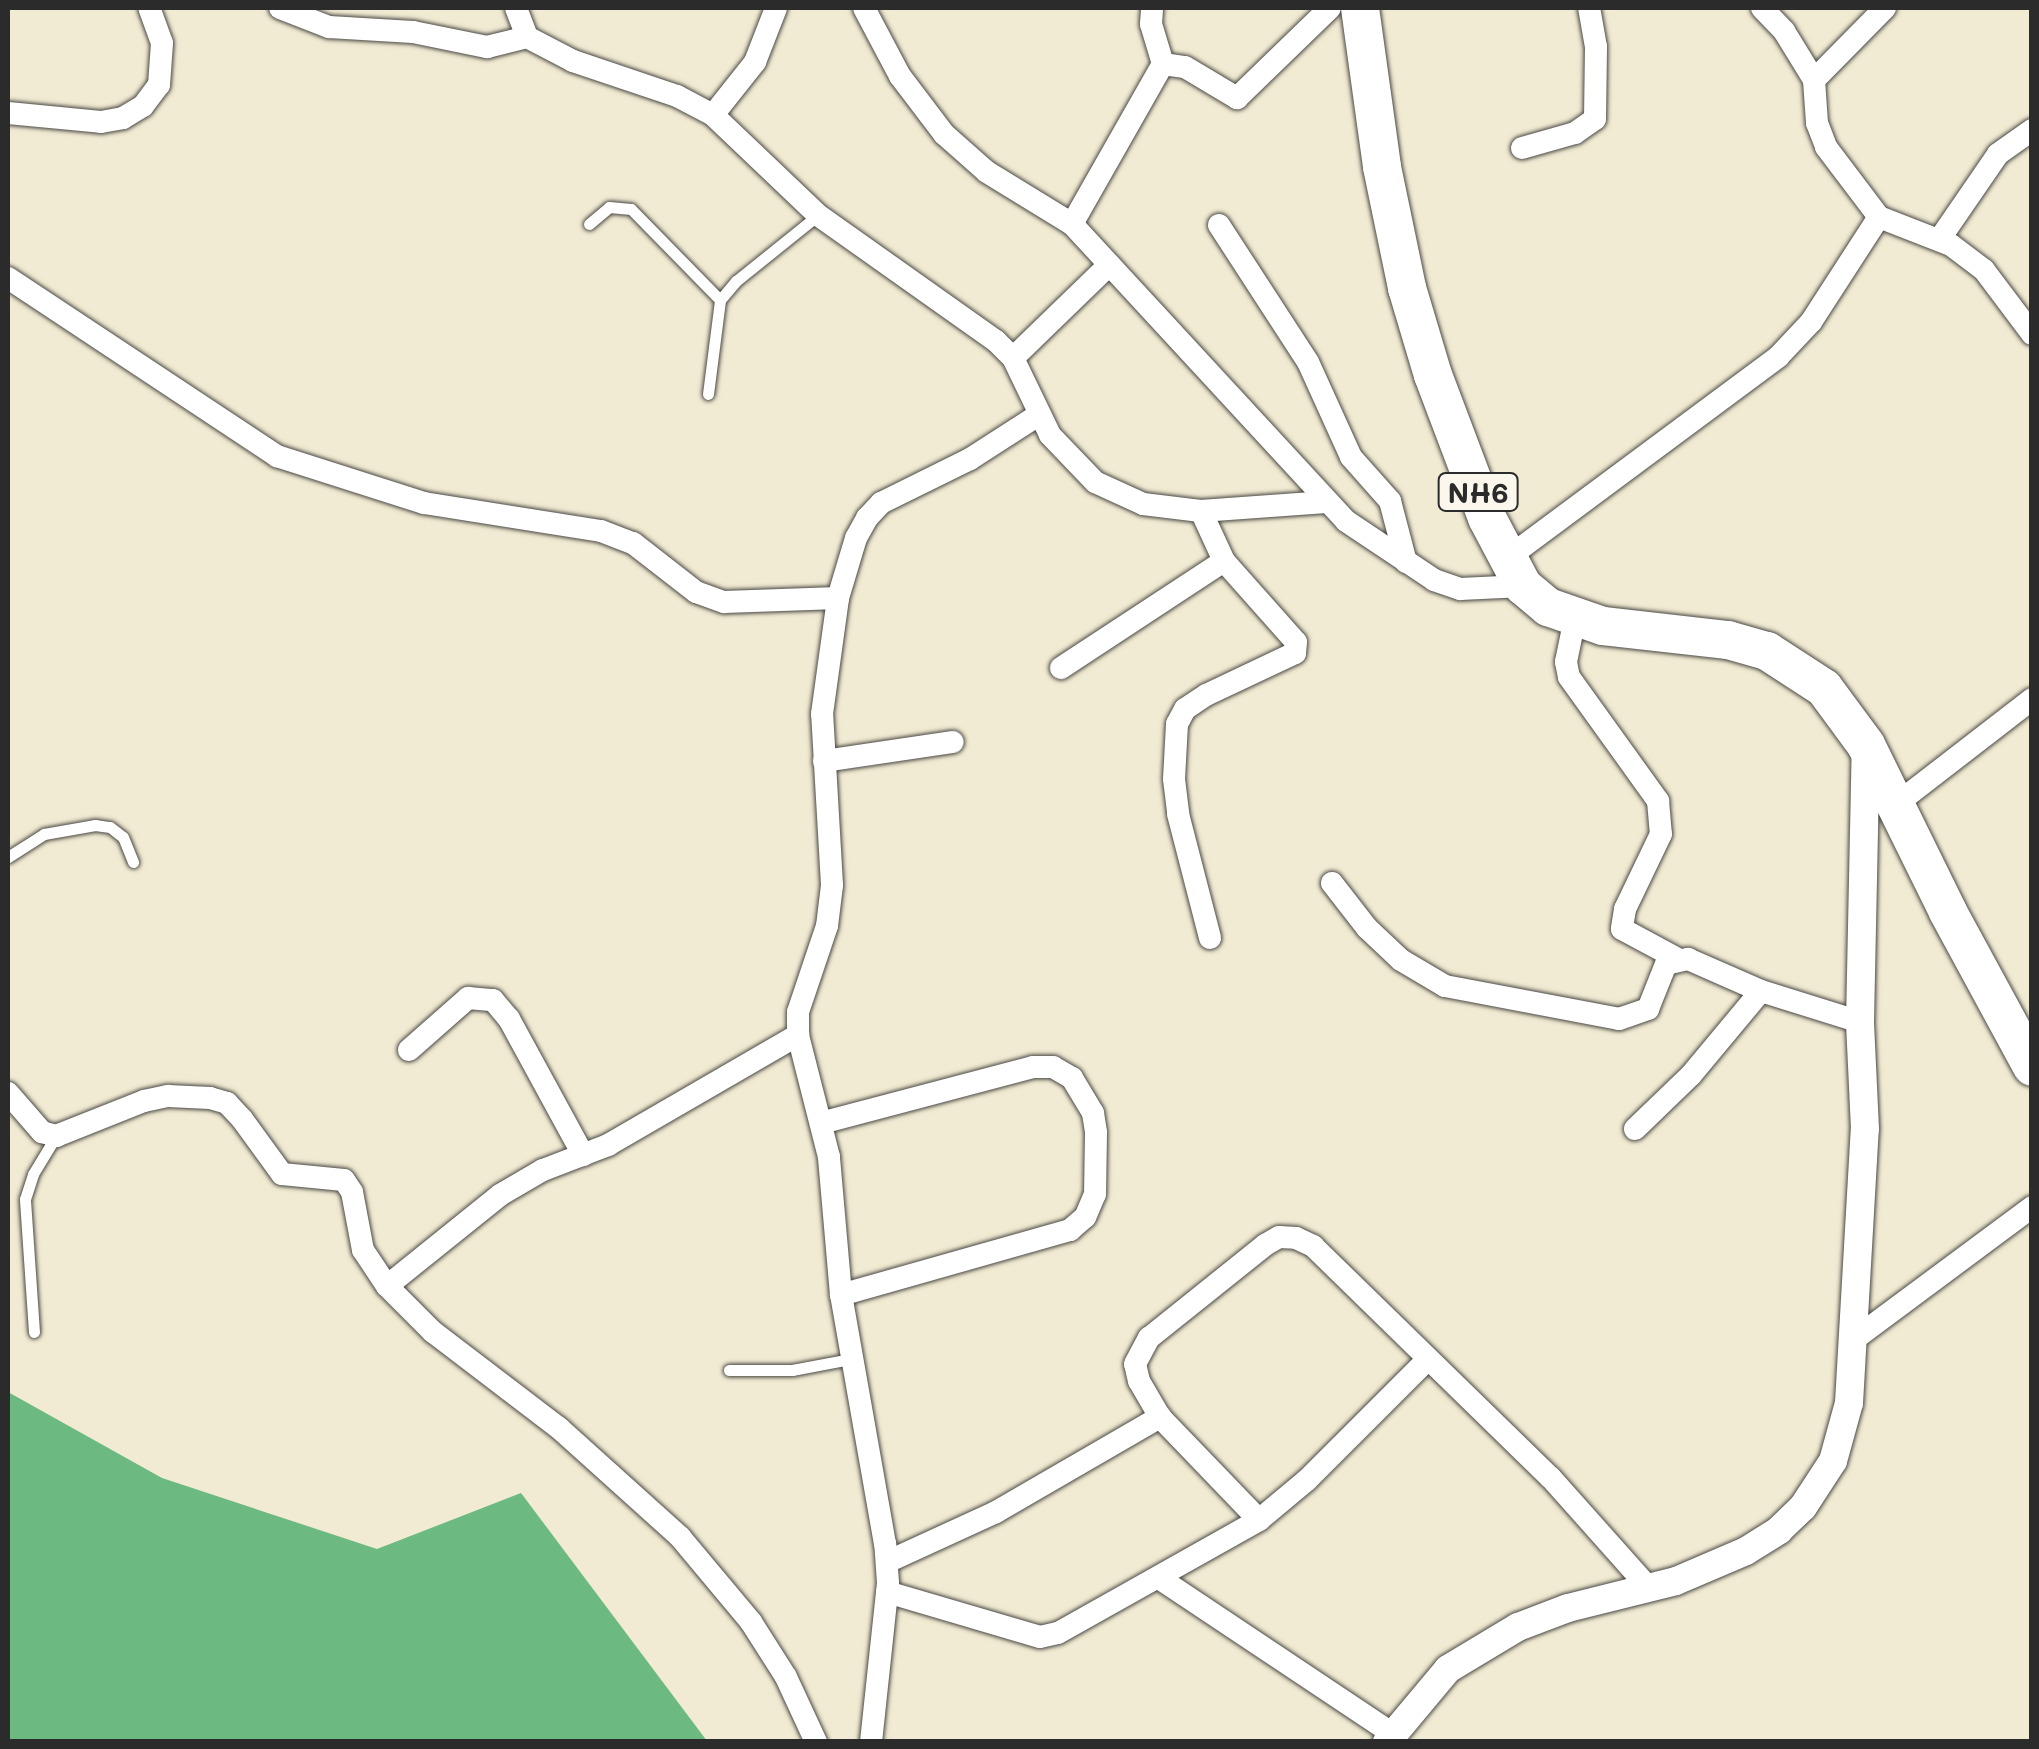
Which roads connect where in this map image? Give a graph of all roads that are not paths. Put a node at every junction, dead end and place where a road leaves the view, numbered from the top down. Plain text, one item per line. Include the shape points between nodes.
1 (148, 8) edge
2 (280, 8) edge
3 (516, 8) edge
4 (776, 8) edge
5 (864, 8) edge
6 (1152, 8) edge
7 (1330, 8) edge
8 (1360, 8) edge
9 (1589, 8) edge
10 (1762, 8) edge
11 (1884, 8) edge
12 (528, 36) junction
13 (1163, 64) junction
14 (1814, 80) junction
15 (8, 113) edge
16 (713, 116) junction
17 (2032, 130) edge
18 (1522, 148) dead end
19 (818, 215) junction
20 (1878, 216) junction
21 (589, 224) dead end
22 (1072, 224) junction
23 (1220, 226) dead end
24 (1939, 240) junction
25 (1109, 265) junction
26 (8, 278) edge
27 (720, 300) junction
28 (2032, 334) edge
29 (1013, 358) junction
30 (708, 394) dead end
31 (1037, 416) junction
32 (1326, 502) junction
33 (1202, 512) junction
34 (1224, 561) junction
35 (1406, 562) junction
36 (1515, 572) junction
37 (838, 598) junction
38 (1575, 618) junction
39 (1061, 668) dead end
40 (2032, 699) edge
41 (953, 742) dead end
42 (1866, 746) junction
43 (824, 760) junction
44 (1896, 805) junction
45 (8, 857) edge
46 (133, 862) dead end
47 (1332, 883) dead end
48 (1210, 938) dead end
49 (1676, 958) junction
50 (1762, 991) junction
51 (1860, 1022) junction
52 (798, 1035) junction
53 (409, 1050) dead end
54 (2032, 1067) edge
55 (8, 1092) edge
56 (821, 1123) junction
57 (1635, 1130) dead end
58 (56, 1136) junction
59 (583, 1155) junction
60 (2032, 1207) edge
61 (387, 1286) junction
62 (840, 1295) junction
63 (34, 1332) dead end
64 (1853, 1340) junction
65 (851, 1359) junction
66 (1426, 1361) junction
67 (729, 1370) dead end
68 (1160, 1417) junction
69 (1258, 1520) junction
70 (887, 1562) junction
71 (1159, 1578) junction
72 (1650, 1588) junction
73 (887, 1592) junction
74 (1390, 1738) edge
75 (816, 1742) edge
76 (872, 1742) edge

1 - 15 street via 162,43 159,85 144,106 101,122
2 - 12 street via 329,27 413,32 487,47
3 - 12 street
4 - 16 street via 755,62
5 - 22 street via 900,76 944,134 986,172
6 - 13 street
7 - 13 street via 1237,98 1185,67
8 - 36 highway, NH6 via 1407,288 1433,375
9 - 18 street via 1596,47 1594,119 1575,133
10 - 14 street
11 - 14 street
12 - 16 street via 572,61 676,96
13 - 22 street
14 - 20 street via 1826,147
16 - 19 street
17 - 24 street via 1998,154
19 - 27 lane
19 - 29 street
20 - 24 street
20 - 36 street via 1810,322 1778,358
21 - 27 lane via 608,206 631,209
22 - 25 street
23 - 35 street via 1308,362 1351,456 1390,501
24 - 28 street via 1984,270
25 - 29 street
25 - 32 street
26 - 37 street via 277,456 424,503 601,532 633,543 696,592 724,602
27 - 30 lane
29 - 31 street
31 - 33 street via 1095,482 1116,495
31 - 37 street via 970,459 880,503 856,538
32 - 33 street
32 - 35 street
33 - 34 street
34 - 39 street
34 - 48 street via 1296,642 1295,653 1206,695 1176,724 1178,814
35 - 36 street via 1460,589
36 - 38 highway via 1548,606
37 - 43 street via 822,714
38 - 42 highway via 1728,640 1777,655 1824,688
38 - 49 street via 1569,677 1658,801 1660,834 1622,930
40 - 44 street
41 - 43 street
42 - 44 highway
42 - 51 street
43 - 52 street via 832,884 827,926 798,1012
44 - 54 highway
45 - 46 lane via 44,834 95,826 123,837
47 - 49 street via 1401,960 1445,986 1619,1020 1648,1009 1666,964
49 - 50 street
50 - 51 street
50 - 57 street
51 - 64 street via 1865,1129
52 - 56 street
52 - 59 street
53 - 59 street via 468,998 494,1000
55 - 58 street via 42,1132
56 - 62 street
56 - 62 street via 1053,1067 1072,1078 1093,1114 1096,1134 1095,1194 1070,1230
58 - 61 street via 156,1099 195,1096 227,1103 282,1174 338,1177 348,1185 363,1250
58 - 63 lane via 25,1199
59 - 61 street via 500,1195
60 - 64 street
61 - 75 street via 433,1332 559,1428 680,1537 751,1622
62 - 65 street
64 - 72 street via 1834,1461 1802,1507 1746,1551
65 - 67 lane via 792,1370
65 - 70 street
66 - 68 street via 1313,1246 1279,1237 1140,1351 1139,1381
66 - 69 street
66 - 72 street via 1552,1478
68 - 69 street
68 - 70 street via 996,1512
69 - 71 street
70 - 73 street
71 - 73 street via 1047,1637
71 - 74 street
72 - 74 street via 1568,1608 1482,1646 1448,1669
73 - 76 street

